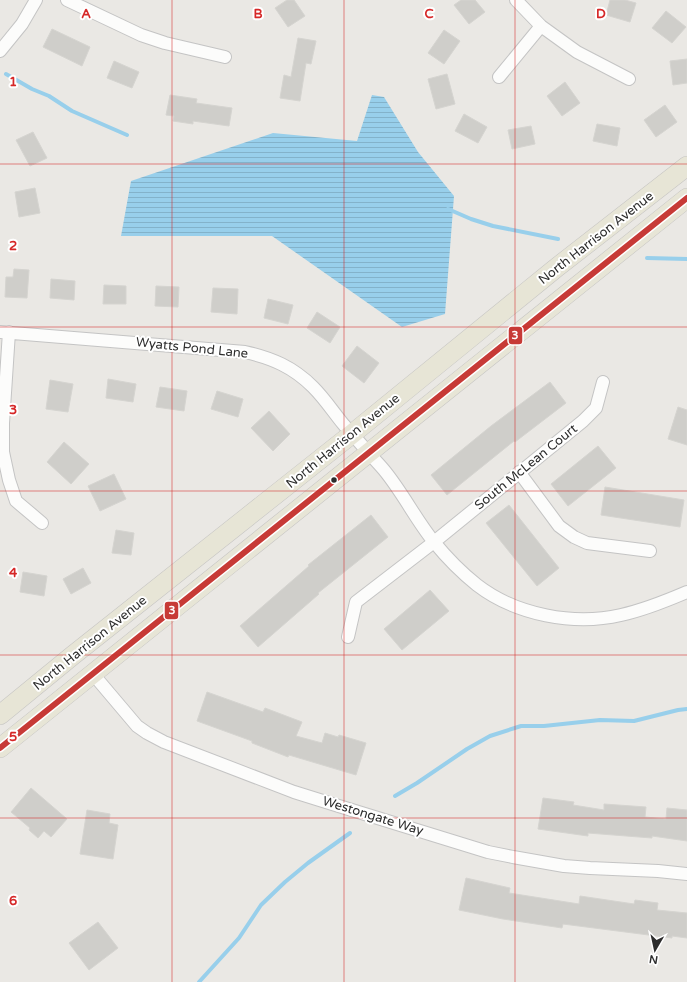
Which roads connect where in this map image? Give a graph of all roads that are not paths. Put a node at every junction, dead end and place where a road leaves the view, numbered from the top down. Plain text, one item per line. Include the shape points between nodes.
1 (36, 0) edge
2 (67, 0) edge
3 (516, 0) edge
4 (541, 26) junction
5 (0, 51) edge
6 (225, 57) dead end
7 (499, 77) dead end
8 (629, 79) dead end
9 (687, 166) edge
10 (687, 198) edge
11 (5, 332) edge
12 (603, 382) dead end
13 (352, 434) junction
14 (368, 453) junction
15 (519, 472) junction
16 (42, 523) dead end
17 (434, 542) junction
18 (650, 551) dead end
19 (687, 592) edge
20 (348, 637) dead end
21 (94, 674) junction
22 (0, 715) edge
23 (0, 748) edge
24 (687, 874) edge

1 - 5 street via 22,24
2 - 6 street via 141,35
3 - 4 street
4 - 7 street
4 - 8 street via 577,52
9 - 13 main road, North Harrison Avenue via 556,268
10 - 14 main road, North Harrison Avenue
11 - 13 street, Wyatts Pond Lane via 224,349 262,356 289,368 303,378
11 - 16 street via 3,452 16,501
12 - 15 street, South McLean Court via 596,408 584,421
13 - 14 street, Wyatts Pond Lane
13 - 22 main road, North Harrison Avenue
14 - 17 street, Wyatts Pond Lane via 384,470
14 - 21 main road, North Harrison Avenue
15 - 17 street, South McLean Court
15 - 18 street via 559,526 574,537 587,542
17 - 19 street, Wyatts Pond Lane via 449,560 478,586 509,603 548,616 568,619 621,616
17 - 20 street, South McLean Court via 356,602
21 - 23 main road, North Harrison Avenue
21 - 24 street, Westongate Way via 137,726 147,733 164,742 342,808 488,852 513,857 564,866

